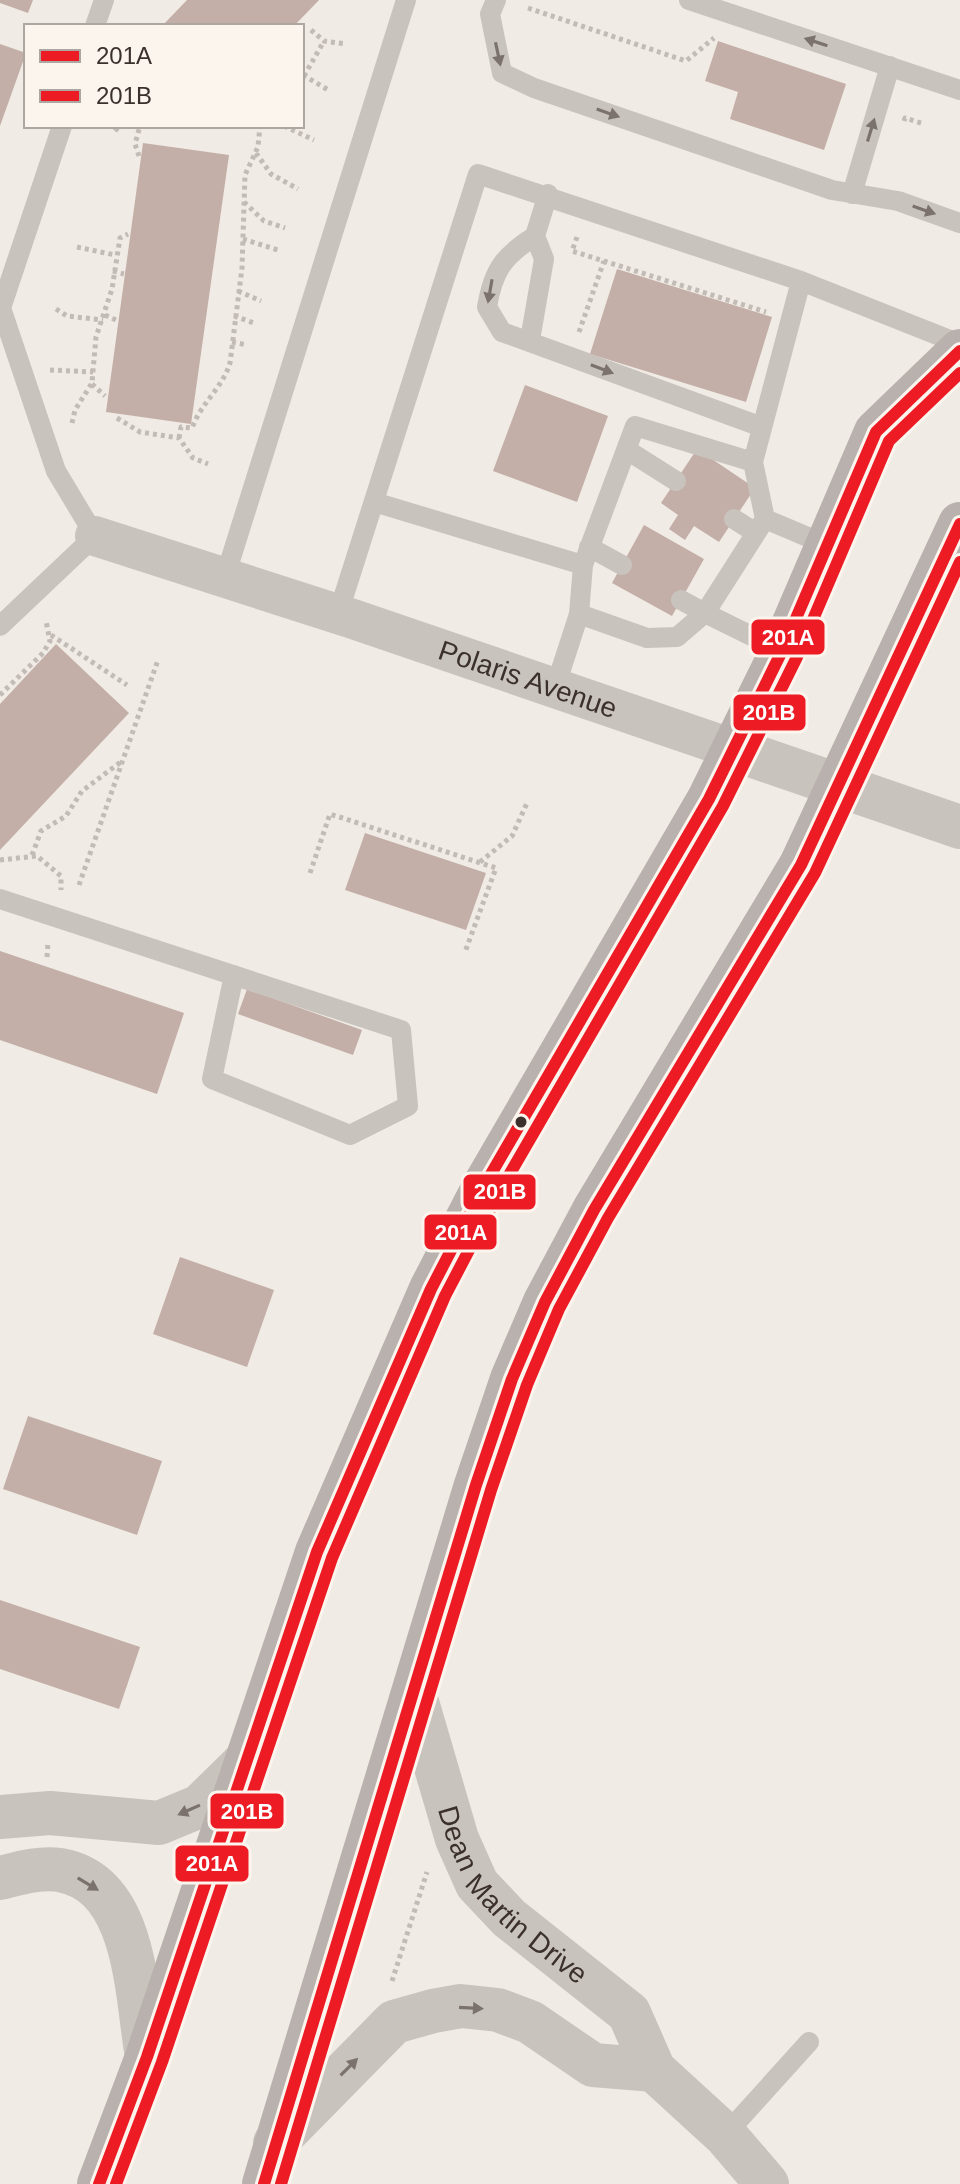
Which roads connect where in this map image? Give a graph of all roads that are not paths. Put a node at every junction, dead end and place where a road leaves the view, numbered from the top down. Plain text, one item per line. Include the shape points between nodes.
1 (104, 0) edge
2 (406, 0) edge
3 (496, 0) edge
4 (689, 0) edge
5 (96, 24) edge
6 (890, 66) junction
7 (960, 90) edge
8 (61, 128) edge
9 (548, 194) junction
10 (852, 194) junction
11 (960, 223) edge
12 (535, 236) junction
13 (801, 281) junction
14 (530, 340) junction
15 (960, 344) edge
16 (960, 351) edge
17 (762, 427) junction
18 (627, 450) junction
19 (753, 462) junction
20 (676, 481) dead end
21 (374, 502) junction
22 (734, 519) dead end
23 (960, 524) edge
24 (760, 526) junction
25 (95, 536) junction
26 (829, 546) junction
27 (586, 556) junction
28 (622, 565) dead end
29 (225, 577) junction
30 (681, 600) dead end
31 (705, 613) junction
32 (338, 614) junction
33 (579, 614) junction
34 (0, 626) edge
35 (782, 651) junction
36 (555, 688) junction
37 (733, 749) junction
38 (839, 785) junction
39 (960, 827) edge
40 (0, 899) edge
41 (234, 975) junction
42 (414, 1692) junction
43 (248, 1759) junction
44 (0, 1817) edge
45 (0, 1878) edge
46 (809, 2042) dead end
47 (147, 2057) junction
48 (654, 2070) junction
49 (725, 2135) junction
50 (275, 2143) junction
51 (99, 2184) edge
52 (264, 2184) edge
53 (767, 2184) edge

1 - 5 lane
2 - 29 lane
3 -> 10 lane via 490,14 502,73
6 -> 4 lane
6 - 7 lane
10 -> 6 lane
8 - 25 lane via 1,308 56,471
9 - 12 lane
9 - 13 lane
9 - 21 lane via 478,174
10 -> 11 lane via 898,201
12 - 14 lane via 544,259
12 -> 14 lane via 515,249 492,278 487,307 502,332
13 - 15 lane
13 - 17 lane
14 -> 17 lane
16 - 26 main road via 876,432
17 - 19 lane
18 - 19 lane via 635,426
18 - 20 lane
18 - 27 lane
19 - 24 lane
21 - 27 lane
21 - 32 lane
22 - 24 lane
23 - 38 main road
24 - 26 lane
24 - 31 lane
25 - 29 street, Polaris Avenue
25 - 34 lane
26 - 35 main road
27 - 28 lane
27 - 33 lane
29 - 32 street, Polaris Avenue
30 - 31 lane
31 - 33 lane via 677,637 647,638
31 - 35 lane
32 - 36 street, Polaris Avenue
33 - 36 lane
35 - 37 main road
36 - 37 street, Polaris Avenue
37 - 38 street, Polaris Avenue
37 - 43 main road via 681,851 487,1181 431,1289 317,1552
38 - 39 street, Polaris Avenue
38 - 42 main road via 801,865 594,1210 545,1302 491,1439
40 - 41 lane
41 - 41 lane via 401,1030 408,1106 350,1135 212,1079
42 - 48 street, Dean Martin Drive via 457,1839 477,1884 509,1918 629,2013
42 - 50 main road
43 -> 44 street via 200,1806 159,1823 50,1813
43 - 47 main road
45 -> 47 street via 62,1870 94,1884 113,1903 124,1925
46 - 49 lane
47 - 51 main road
48 - 49 street, Dean Martin Drive
50 -> 48 street via 394,2022 433,2011 461,2006 498,2010 530,2022 593,2065
49 - 53 street, Dean Martin Drive
50 - 52 main road

